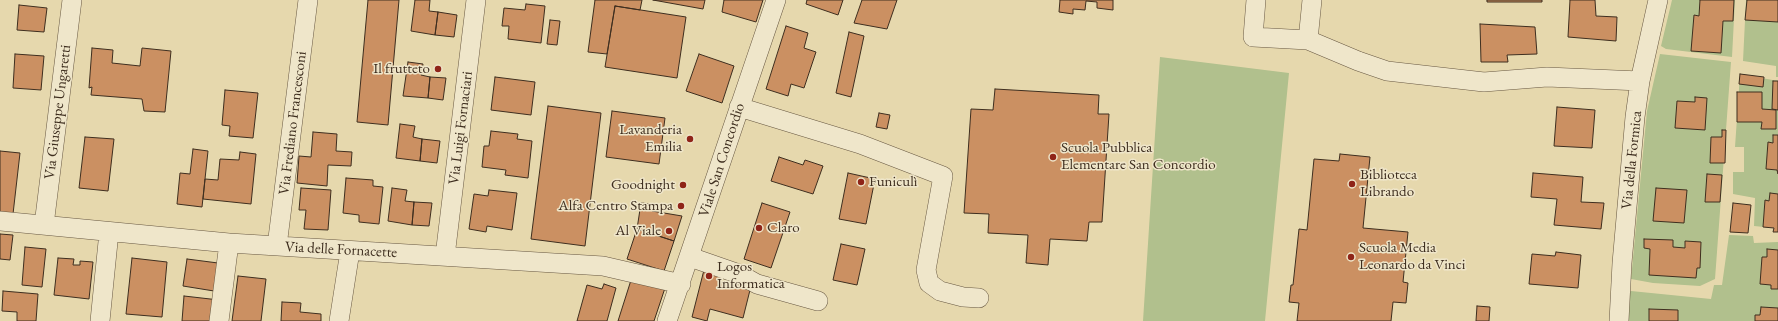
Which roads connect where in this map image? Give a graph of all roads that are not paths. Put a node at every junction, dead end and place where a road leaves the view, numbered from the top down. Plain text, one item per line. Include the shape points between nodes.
1 (72, 0) edge
2 (308, 0) edge
3 (476, 0) edge
4 (776, 0) edge
5 (1256, 0) edge
6 (1312, 0) edge
7 (1658, 0) edge
8 (1308, 40) junction
9 (1640, 81) junction
10 (739, 107) junction
11 (0, 221) edge
12 (44, 224) junction
13 (110, 232) junction
14 (228, 243) junction
15 (277, 246) junction
16 (350, 250) junction
17 (445, 256) junction
18 (690, 257) junction
19 (681, 284) junction
20 (979, 298) dead end
21 (818, 301) dead end
22 (100, 321) edge
23 (219, 321) edge
24 (339, 321) edge
25 (667, 321) edge
26 (1619, 321) edge

1 - 12 street, Via Giuseppe Ungaretti
2 - 15 street, Via Frediano Francesconi
3 - 17 street, Via Luigi Fornaciari
4 - 10 street, Viale San Concordio
5 - 8 street via 1253,37
6 - 8 street
7 - 9 street, Via della Formica
8 - 9 street via 1387,71 1484,82 1547,77
9 - 26 street, Via della Formica via 1630,166
10 - 18 street, Viale San Concordio
10 - 20 street via 860,144 943,176 926,270 928,283 940,291
11 - 12 street, Via delle Fornacette
12 - 13 street, Via delle Fornacette
13 - 14 street, Via delle Fornacette
13 - 22 street
14 - 15 street, Via delle Fornacette
14 - 23 street
15 - 16 street, Via delle Fornacette
16 - 17 street, Via delle Fornacette
16 - 24 street
17 - 19 street, Via delle Fornacette via 603,266
18 - 19 street, Viale San Concordio
18 - 21 street via 739,274 757,284
19 - 25 street, Viale San Concordio

